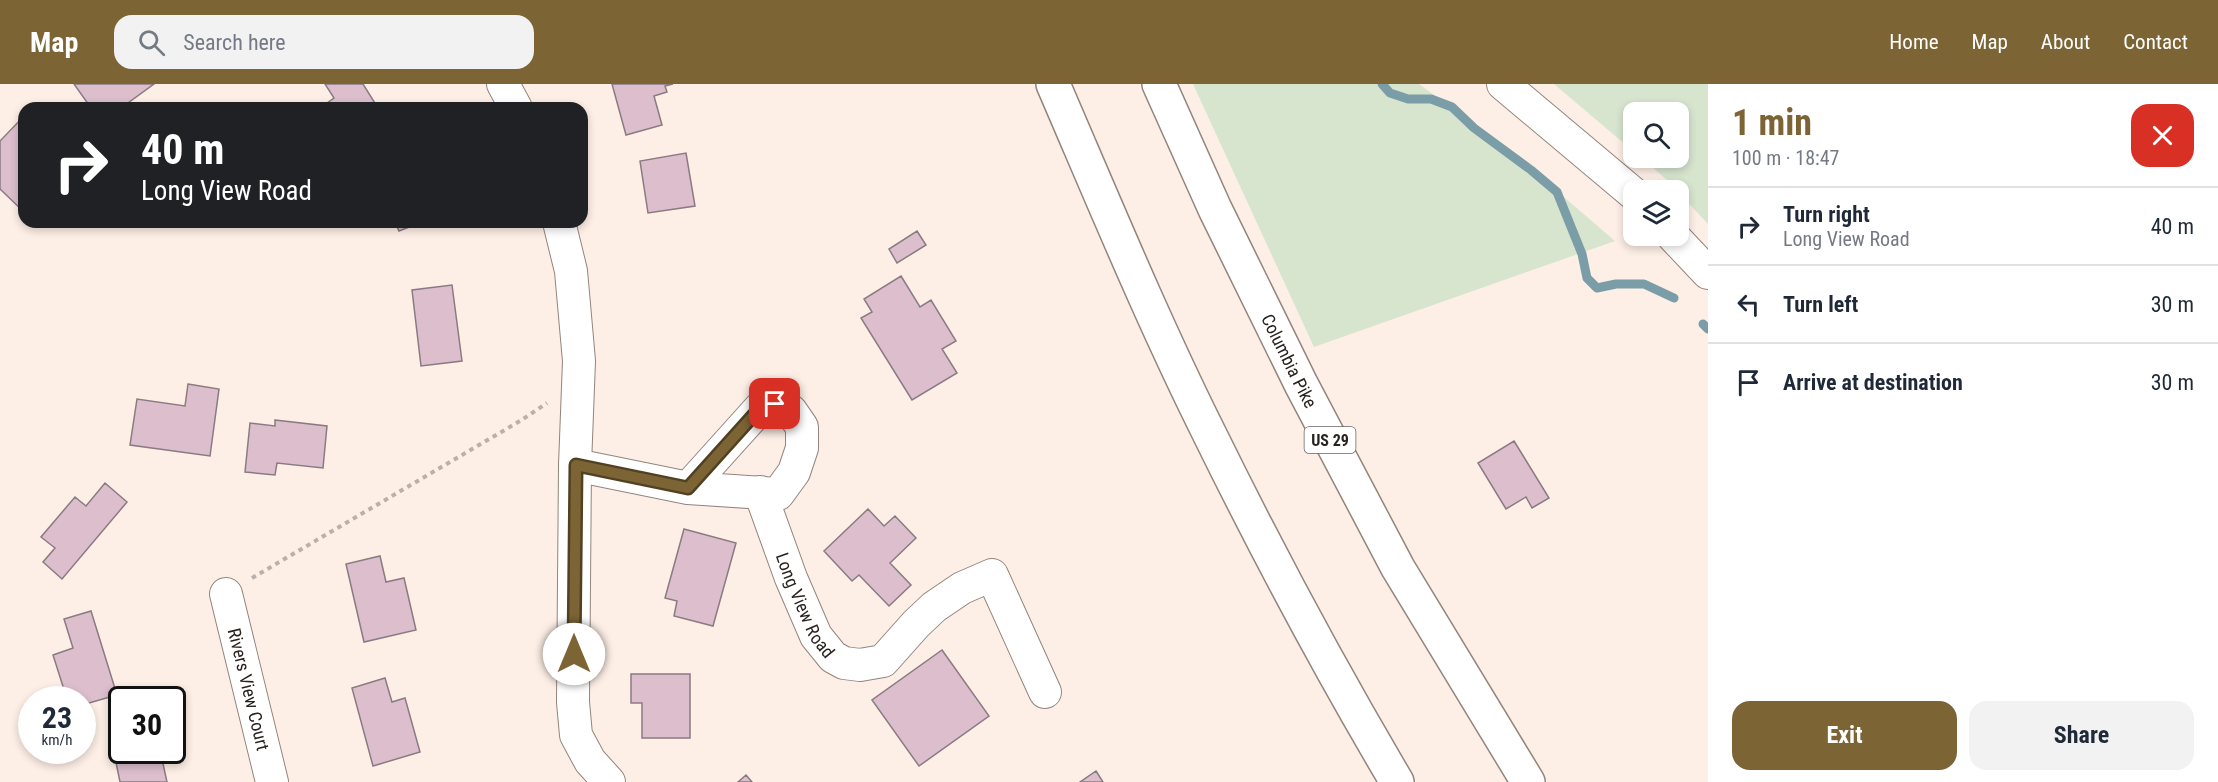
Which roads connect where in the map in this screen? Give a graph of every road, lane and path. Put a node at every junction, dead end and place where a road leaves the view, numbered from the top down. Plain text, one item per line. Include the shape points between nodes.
1 (503, 84) edge
2 (1053, 84) edge
3 (1159, 84) edge
4 (1503, 84) edge
5 (513, 102) edge
6 (1623, 185) edge
7 (561, 228) edge
8 (1682, 246) edge
9 (1708, 273) edge
10 (548, 402) dead end
11 (576, 465) junction
12 (688, 488) junction
13 (760, 492) junction
14 (226, 594) joint
15 (1045, 692) dead end
16 (272, 782) edge
17 (609, 782) edge
18 (1397, 782) edge
19 (1528, 782) edge

1 - 5 street
2 - 18 highway via 1209,434
3 - 19 highway, Columbia Pike / US 29 via 1270,323 1393,558
4 - 6 street
7 - 11 street via 571,271 579,361
8 - 9 street
10 - 14 path
11 - 12 street
11 - 17 street via 576,735 590,761
12 - 13 street
12 - 13 street via 760,408 775,404 791,411 802,427 802,448 794,472 778,494
13 - 15 street, Long View Road via 790,578 816,636 833,657 860,665 883,661 934,607 992,574
14 - 16 street, Rivers View Court

